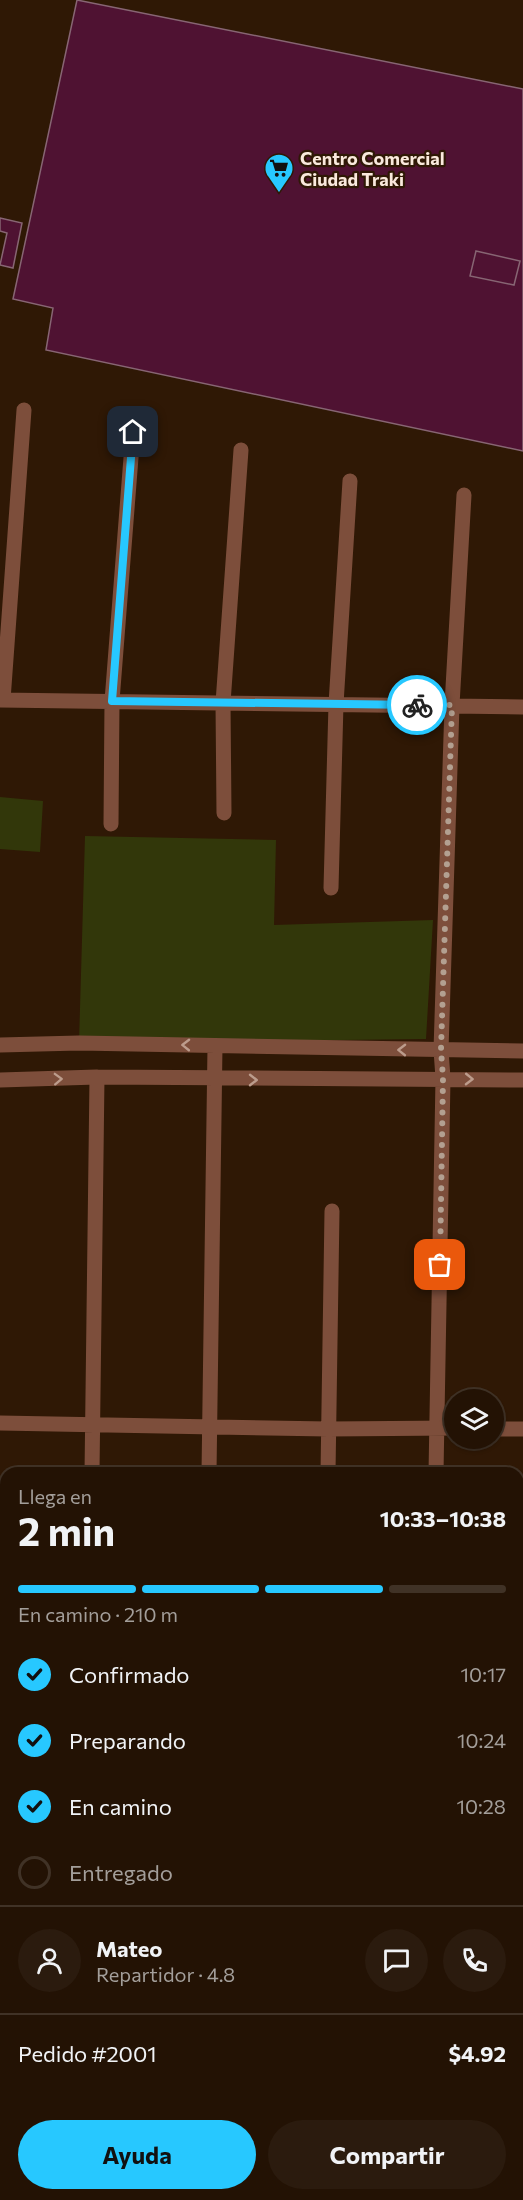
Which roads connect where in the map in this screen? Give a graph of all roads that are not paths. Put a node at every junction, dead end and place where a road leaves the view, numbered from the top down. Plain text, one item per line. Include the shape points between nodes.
1 (24, 410) dead end
2 (133, 432) dead end
3 (241, 450) dead end
4 (350, 481) dead end
5 (464, 495) dead end
6 (1, 700) edge
7 (112, 701) junction
8 (223, 703) junction
9 (336, 704) junction
10 (452, 705) junction
11 (523, 706) edge
12 (224, 813) dead end
13 (111, 824) dead end
14 (331, 888) dead end
15 (0, 1045) edge
16 (215, 1046) junction
17 (441, 1050) junction
18 (523, 1051) edge
19 (97, 1077) junction
20 (443, 1078) junction
21 (0, 1080) edge
22 (214, 1080) junction
23 (523, 1080) edge
24 (332, 1211) dead end
25 (0, 1423) edge
26 (92, 1425) junction
27 (209, 1426) junction
28 (437, 1428) junction
29 (444, 1428) edge
30 (328, 1429) junction
31 (504, 1429) edge
32 (523, 1429) edge
33 (92, 1467) edge
34 (209, 1467) edge
35 (328, 1467) edge
36 (436, 1467) edge

1 - 6 street
2 - 7 street
3 - 8 street
4 - 9 street
5 - 10 street
6 - 7 street
7 - 8 street
7 - 13 street
8 - 9 street
8 - 12 street
9 - 10 street
9 - 14 street
10 - 11 street
10 - 17 street
16 -> 15 street
17 -> 16 street
16 - 22 street
17 - 18 street
17 - 20 street
21 -> 19 street
19 - 22 street
19 - 26 street
22 -> 20 street
20 -> 23 street
20 - 28 street
22 - 27 street
24 - 30 street
25 - 26 street
26 - 27 street
26 - 33 street
27 - 30 street
27 - 34 street
28 - 29 street
28 - 30 street
28 - 36 street
30 - 35 street
31 - 32 street

